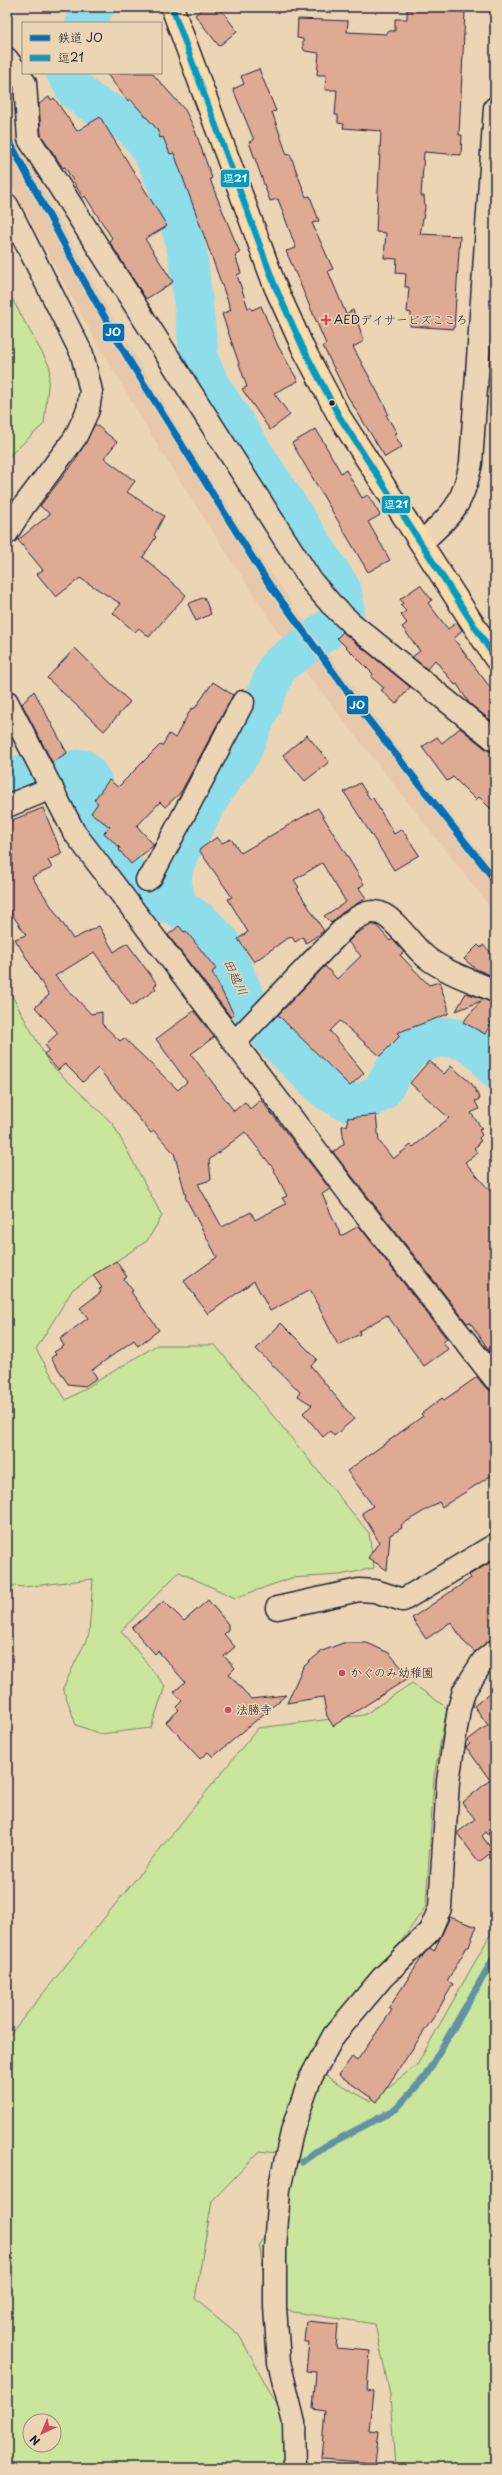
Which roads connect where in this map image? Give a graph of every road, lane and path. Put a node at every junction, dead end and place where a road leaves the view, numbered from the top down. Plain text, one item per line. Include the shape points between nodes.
1 (172, 7) edge
2 (7, 59) edge
3 (495, 108) edge
4 (7, 204) edge
5 (7, 533) edge
6 (421, 543) junction
7 (495, 658) edge
8 (7, 702) edge
9 (242, 702) dead end
10 (495, 740) edge
11 (47, 779) junction
12 (7, 806) edge
13 (147, 880) dead end
14 (495, 991) edge
15 (241, 1036) junction
16 (495, 1379) edge
17 (495, 1545) edge
18 (277, 1608) dead end
19 (495, 1650) edge
20 (295, 2468) edge

1 - 6 main road via 275,286 303,348 339,416
2 - 10 street via 25,83 29,139 308,575 331,604 351,623
3 - 6 street via 471,463 466,490 453,513
4 - 5 street via 82,354 91,391 88,410 74,438
6 - 7 main road
8 - 11 street
9 - 13 street via 151,877
11 - 12 street
11 - 15 street via 74,832
14 - 15 street via 436,964 390,920 380,913 367,912 349,923
15 - 16 street via 348,1192
17 - 18 street via 403,1600 375,1591 359,1590
19 - 20 street via 483,1660 464,1691 459,1709 448,1781 440,1908 430,1931 382,1978 334,2035 310,2078 293,2128 279,2189 275,2307 279,2362 294,2423

